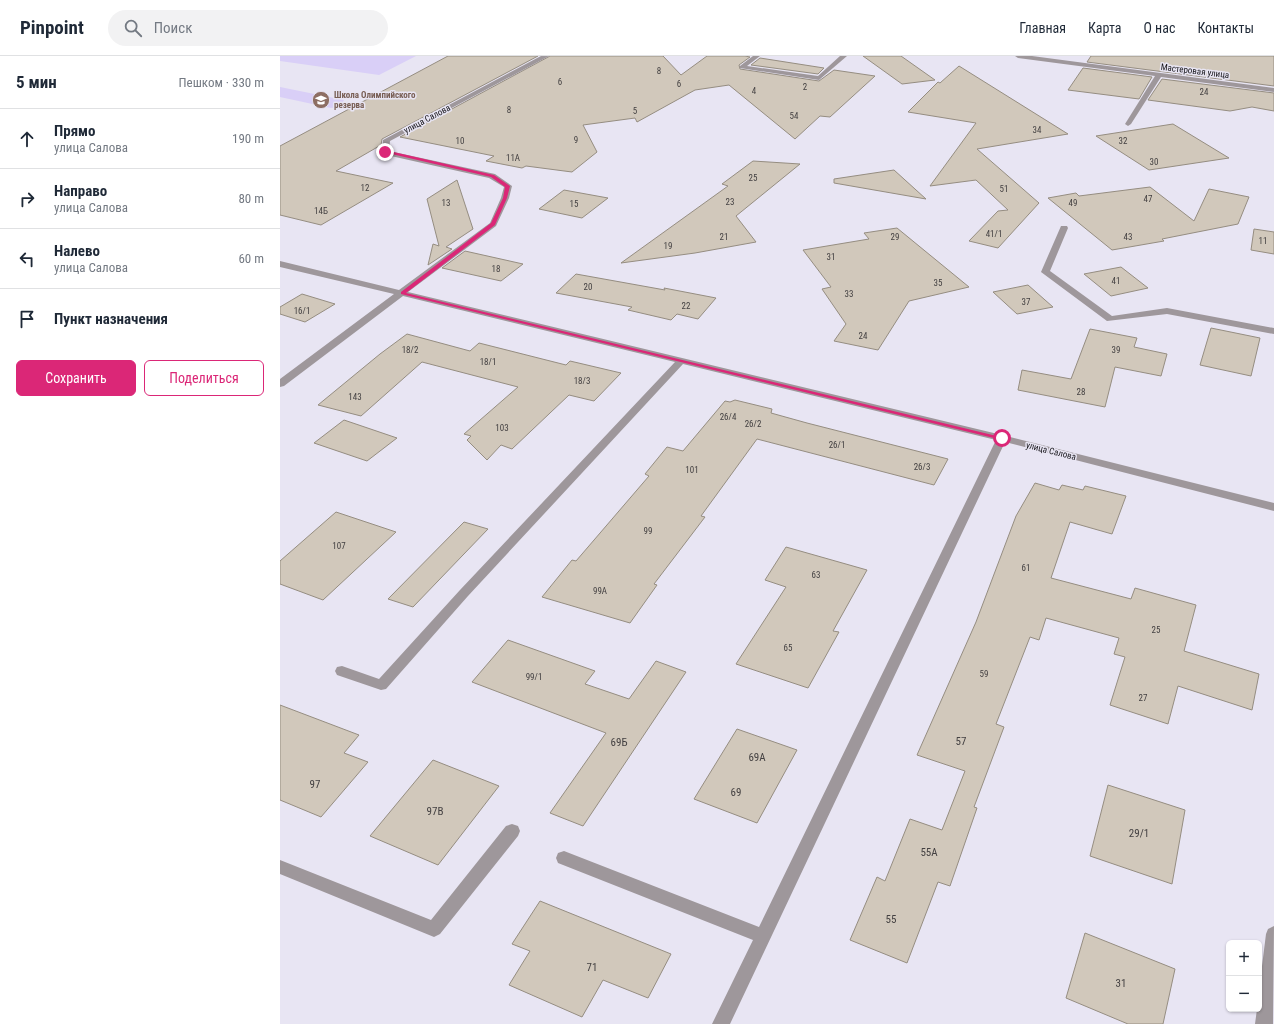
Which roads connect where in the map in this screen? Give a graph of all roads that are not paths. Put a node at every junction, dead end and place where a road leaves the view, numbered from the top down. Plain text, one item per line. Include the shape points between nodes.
1 (546, 56) edge
2 (757, 56) edge
3 (844, 56) edge
4 (1018, 56) edge
5 (1159, 75) junction
6 (1274, 90) edge
7 (1128, 124) dead end
8 (1064, 228) dead end
9 (280, 264) edge
10 (402, 293) junction
11 (1274, 331) edge
12 (681, 361) junction
13 (280, 384) edge
14 (1002, 438) junction
15 (1274, 506) edge
16 (342, 671) dead end
17 (512, 831) dead end
18 (564, 858) dead end
19 (280, 867) edge
20 (1274, 934) edge
21 (763, 936) junction
22 (722, 1024) edge
23 (1264, 1024) edge

1 - 10 street, улица Салова via 388,140 385,152 492,176 508,186 493,224
2 - 3 street via 742,67 819,78
4 - 5 street, Мастеровая улица
5 - 6 street, Мастеровая улица
5 - 7 street
8 - 11 street via 1045,272 1110,318 1167,311
9 - 10 street
10 - 12 street, улица Салова
10 - 13 street
12 - 14 street, улица Салова
12 - 16 street via 381,685
14 - 15 street, улица Салова
14 - 21 street
17 - 19 street via 434,929
18 - 21 street
20 - 23 street
21 - 22 street

